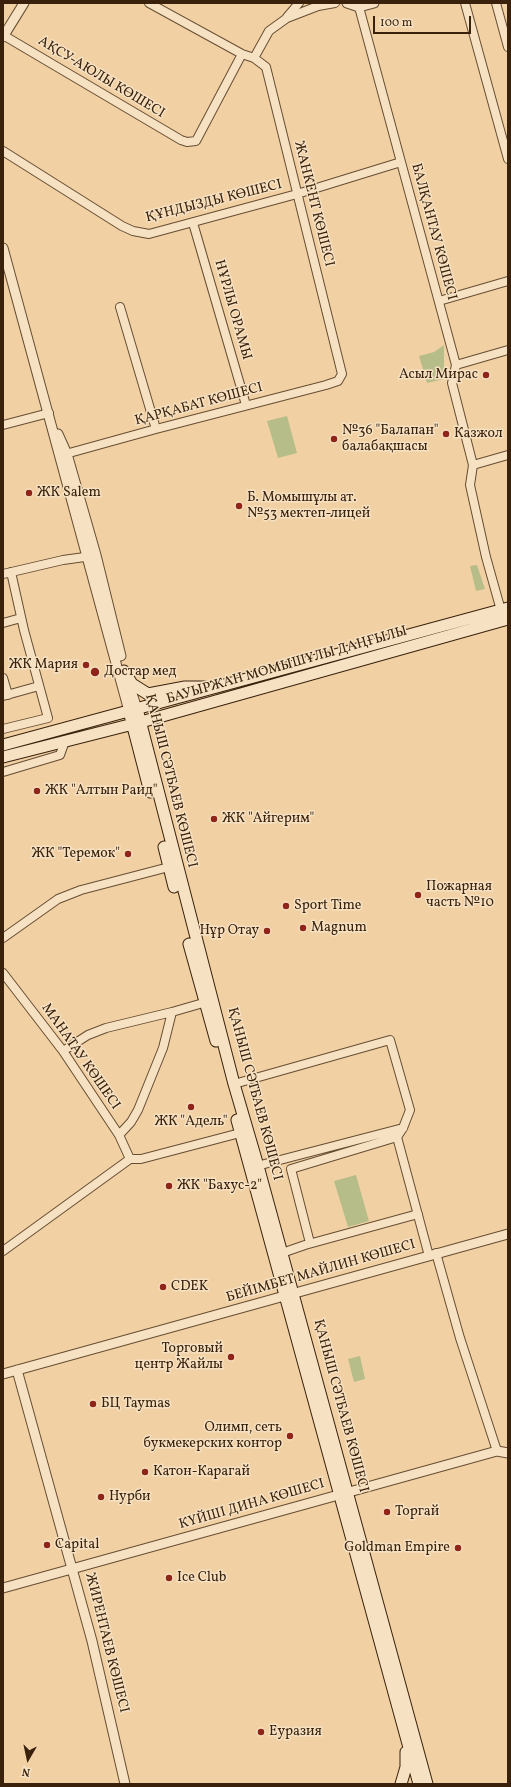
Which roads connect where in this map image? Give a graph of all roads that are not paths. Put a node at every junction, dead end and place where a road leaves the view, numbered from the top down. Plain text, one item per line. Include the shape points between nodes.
1 (24, 3) edge
2 (149, 3) edge
3 (299, 3) edge
4 (335, 3) edge
5 (346, 3) edge
6 (374, 3) edge
7 (465, 3) edge
8 (496, 3) edge
9 (359, 7) junction
10 (287, 18) junction
11 (3, 36) edge
12 (508, 48) edge
13 (242, 54) junction
14 (254, 58) junction
15 (3, 151) edge
16 (508, 159) edge
17 (401, 162) junction
18 (297, 194) junction
19 (193, 223) junction
20 (3, 248) edge
21 (508, 281) edge
22 (439, 301) junction
23 (120, 307) dead end
24 (508, 350) edge
25 (456, 365) junction
26 (342, 374) joint
27 (246, 405) junction
28 (49, 413) junction
29 (3, 425) edge
30 (156, 429) junction
31 (63, 455) junction
32 (508, 455) edge
33 (473, 465) junction
34 (92, 556) junction
35 (7, 573) edge
36 (505, 614) edge
37 (21, 618) junction
38 (3, 623) edge
39 (124, 671) junction
40 (3, 678) edge
41 (39, 686) junction
42 (220, 687) junction
43 (5, 695) edge
44 (133, 710) junction
45 (137, 723) junction
46 (3, 729) edge
47 (65, 741) junction
48 (3, 744) edge
49 (3, 757) edge
50 (3, 772) edge
51 (169, 867) junction
52 (3, 938) edge
53 (3, 973) edge
54 (209, 1001) junction
55 (172, 1012) junction
56 (63, 1051) junction
57 (234, 1084) junction
58 (403, 1128) junction
59 (240, 1133) junction
60 (119, 1135) junction
61 (397, 1137) junction
62 (130, 1159) junction
63 (254, 1167) junction
64 (418, 1214) junction
65 (508, 1234) edge
66 (310, 1243) junction
67 (3, 1251) edge
68 (282, 1253) junction
69 (433, 1255) junction
70 (289, 1296) junction
71 (17, 1370) junction
72 (3, 1374) edge
73 (497, 1452) junction
74 (508, 1453) edge
75 (344, 1494) junction
76 (73, 1569) junction
77 (3, 1588) edge
78 (405, 1738) junction
79 (125, 1784) edge
80 (401, 1784) edge
81 (419, 1784) edge
82 (428, 1784) edge

1 - 11 street
2 - 13 street, ЖАНКЕНТ КӨШЕСІ
3 - 10 street
4 - 10 street via 318,6
5 - 9 street
6 - 9 street
7 - 16 street
8 - 12 street
9 - 17 street, БАЛҚАНТАУ КӨШЕСІ
10 - 14 street via 269,31
11 - 13 street, АҚСУ-АЮЛЫ КӨШЕСІ via 187,142 196,141
13 - 14 street, ЖАНКЕНТ КӨШЕСІ
14 - 18 street, ЖАНКЕНТ КӨШЕСІ via 266,67
15 - 19 street, ҚҰНДЫЗДЫ КӨШЕСІ via 132,231 149,234
17 - 18 street, ҚҰНДЫЗДЫ КӨШЕСІ
17 - 22 street, БАЛҚАНТАУ КӨШЕСІ
18 - 19 street, ҚҰНДЫЗДЫ КӨШЕСІ
18 - 26 street, ЖАНКЕНТ КӨШЕСІ
19 - 27 street, НҰРЛЫ ОРАМЫ
20 - 28 street, ҚАНЫШ СӘТБАЕВ КӨШЕСІ
21 - 22 street
22 - 25 street, БАЛҚАНТАУ КӨШЕСІ
23 - 30 street
24 - 25 street
25 - 33 street, БАЛҚАНТАУ КӨШЕСІ via 452,383
26 - 27 street, ҚАРҚАБАТ КӨШЕСІ via 338,381
27 - 30 street, ҚАРҚАБАТ КӨШЕСІ
28 - 29 street
28 - 31 street, ҚАНЫШ СӘТБАЕВ КӨШЕСІ
30 - 31 street, ҚАРҚАБАТ КӨШЕСІ
31 - 34 street, ҚАНЫШ СӘТБАЕВ КӨШЕСІ
32 - 33 street
33 - 36 street via 470,485 486,557
34 - 35 street
34 - 39 street, ҚАНЫШ СӘТБАЕВ КӨШЕСІ
34 - 44 street, ҚАНЫШ СӘТБАЕВ КӨШЕСІ
35 - 37 street
36 - 42 main road, БАУЫРЖАН МОМЫШҰЛЫ ДАҢҒЫЛЫ
36 - 45 main road, БАУЫРЖАН МОМЫШҰЛЫ ДАҢҒЫЛЫ
37 - 38 street
37 - 41 street
39 - 42 main road via 132,684 148,694 185,687
39 - 44 street, ҚАНЫШ СӘТБАЕВ КӨШЕСІ
40 - 43 street
41 - 43 street
41 - 46 street via 48,718
42 - 44 main road, БАУЫРЖАН МОМЫШҰЛЫ ДАҢҒЫЛЫ
44 - 45 main road, ҚАНЫШ СӘТБАЕВ КӨШЕСІ
44 - 48 main road, БАУЫРЖАН МОМЫШҰЛЫ ДАҢҒЫЛЫ
45 - 47 main road, БАУЫРЖАН МОМЫШҰЛЫ ДАҢҒЫЛЫ
45 - 51 main road, ҚАНЫШ СӘТБАЕВ КӨШЕСІ
45 - 54 main road, ҚАНЫШ СӘТБАЕВ КӨШЕСІ via 193,930
47 - 49 main road, БАУЫРЖАН МОМЫШҰЛЫ ДАҢҒЫЛЫ
47 - 50 street via 60,755
51 - 52 street via 81,890 58,899
51 - 54 main road, ҚАНЫШ СӘТБАЕВ КӨШЕСІ
53 - 56 street, МАНАТАУ КӨШЕСІ
54 - 55 street
54 - 57 main road, ҚАНЫШ СӘТБАЕВ КӨШЕСІ
54 - 59 main road, ҚАНЫШ СӘТБАЕВ КӨШЕСІ
55 - 56 street via 106,1028 88,1035
55 - 60 street via 163,1048 138,1110
56 - 60 street, МАНАТАУ КӨШЕСІ
57 - 58 street via 390,1040 410,1110
57 - 63 main road, ҚАНЫШ СӘТБАЕВ КӨШЕСІ
58 - 61 street
58 - 63 street
59 - 62 street via 141,1159
59 - 63 main road, ҚАНЫШ СӘТБАЕВ КӨШЕСІ
60 - 62 street, МАНАТАУ КӨШЕСІ
61 - 64 street
61 - 66 street via 291,1169
62 - 67 street
63 - 68 main road, ҚАНЫШ СӘТБАЕВ КӨШЕСІ
63 - 70 main road, ҚАНЫШ СӘТБАЕВ КӨШЕСІ
64 - 66 street
64 - 69 street
65 - 69 street, БЕЙІМБЕТ МАЙЛИН КӨШЕСІ
66 - 68 street
68 - 70 main road, ҚАНЫШ СӘТБАЕВ КӨШЕСІ
69 - 70 street, БЕЙІМБЕТ МАЙЛИН КӨШЕСІ
69 - 73 street
70 - 71 street, БЕЙІМБЕТ МАЙЛИН КӨШЕСІ
70 - 75 main road, ҚАНЫШ СӘТБАЕВ КӨШЕСІ
71 - 72 street, БЕЙІМБЕТ МАЙЛИН КӨШЕСІ
71 - 76 street, ЖИРЕНТАЕВ КӨШЕСІ
73 - 74 street, КҮЙШІ ДИНА КӨШЕСІ
73 - 75 street, КҮЙШІ ДИНА КӨШЕСІ
75 - 76 street, КҮЙШІ ДИНА КӨШЕСІ
75 - 78 main road, ҚАНЫШ СӘТБАЕВ КӨШЕСІ
75 - 82 main road, ҚАНЫШ СӘТБАЕВ КӨШЕСІ
76 - 77 street, КҮЙШІ ДИНА КӨШЕСІ
76 - 79 street, ЖИРЕНТАЕВ КӨШЕСІ
78 - 80 main road via 406,1767
78 - 81 main road, ҚАНЫШ СӘТБАЕВ КӨШЕСІ

